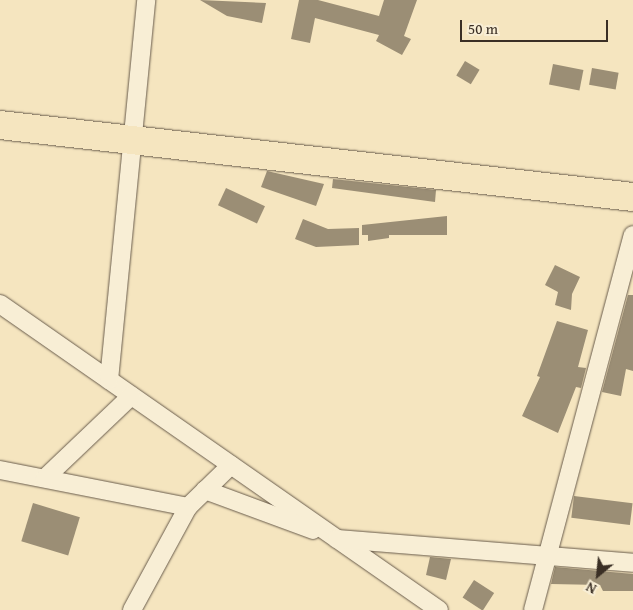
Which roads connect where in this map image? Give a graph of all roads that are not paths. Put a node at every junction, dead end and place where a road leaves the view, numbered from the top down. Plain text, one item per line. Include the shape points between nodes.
1 (146, 0) edge
2 (0, 125) edge
3 (133, 140) junction
4 (633, 197) edge
5 (633, 235) edge
6 (0, 304) edge
7 (109, 380) junction
8 (131, 396) junction
9 (231, 465) junction
10 (0, 470) edge
11 (45, 478) junction
12 (205, 490) junction
13 (188, 507) junction
14 (337, 539) junction
15 (546, 554) junction
16 (633, 563) edge
17 (429, 607) edge
18 (132, 610) edge
19 (533, 610) edge

1 - 3 street
2 - 3 main road
3 - 4 main road
3 - 7 street
5 - 15 street
6 - 7 street
7 - 8 street
8 - 9 street
8 - 11 street
9 - 12 street
9 - 14 street
10 - 11 street
11 - 13 street
12 - 13 street
12 - 14 street
13 - 18 street
14 - 15 street
14 - 17 street
15 - 16 street
15 - 19 street

